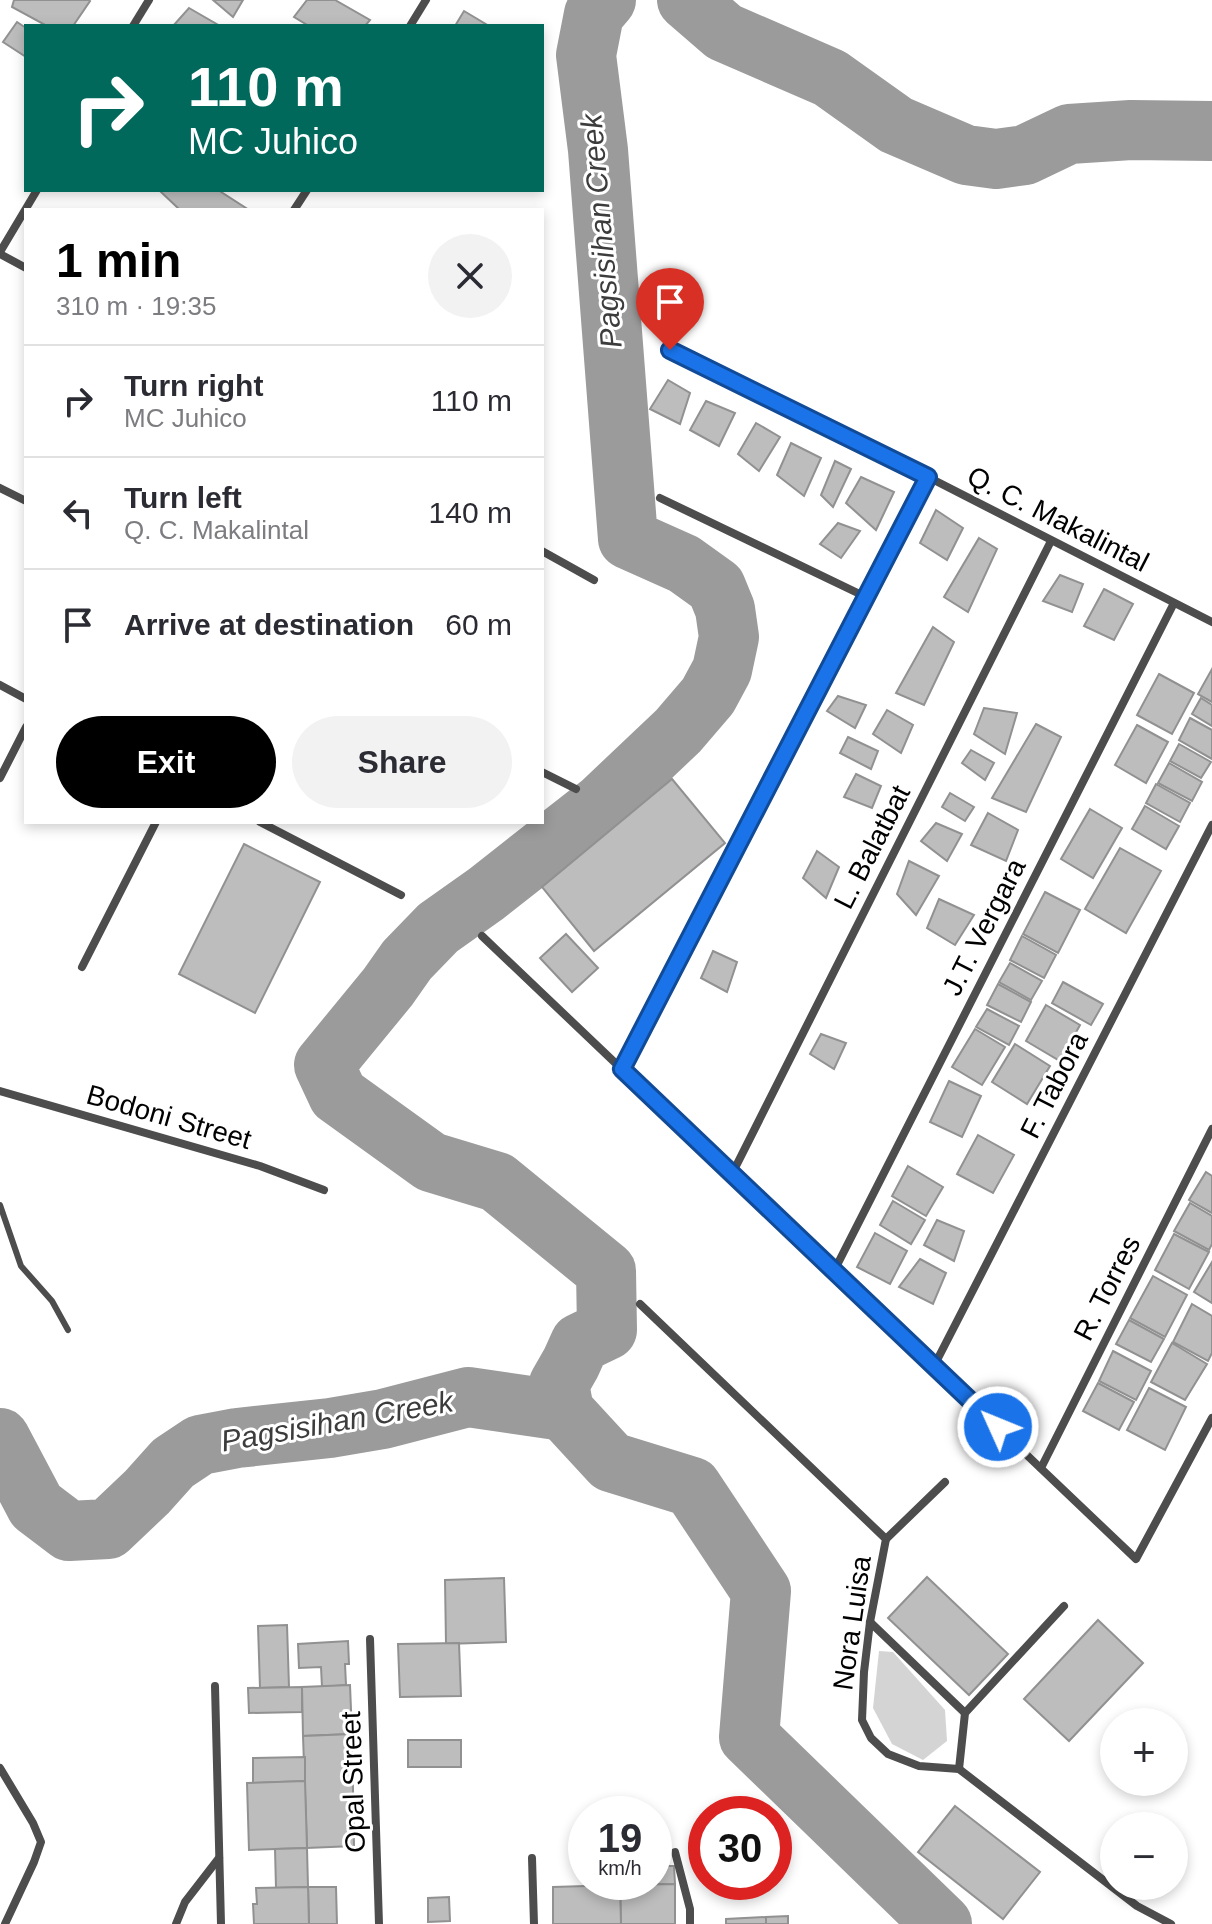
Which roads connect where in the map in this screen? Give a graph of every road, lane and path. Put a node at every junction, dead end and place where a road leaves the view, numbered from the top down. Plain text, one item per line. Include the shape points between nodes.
1 (149, 0) edge
2 (426, 0) edge
3 (134, 24) edge
4 (411, 24) edge
5 (24, 212) edge
6 (0, 253) edge
7 (24, 267) edge
8 (670, 350) dead end
9 (928, 477) junction
10 (0, 488) edge
11 (660, 498) dead end
12 (24, 500) edge
13 (1051, 541) junction
14 (544, 552) edge
15 (594, 580) dead end
16 (866, 597) junction
17 (1174, 603) junction
18 (1212, 622) edge
19 (0, 685) edge
20 (24, 698) edge
21 (24, 731) edge
22 (544, 773) edge
23 (0, 778) edge
24 (576, 789) dead end
25 (155, 824) edge
26 (264, 824) edge
27 (1212, 825) edge
28 (401, 895) dead end
29 (482, 936) dead end
30 (82, 967) dead end
31 (622, 1069) junction
32 (0, 1091) edge
33 (1212, 1129) edge
34 (732, 1174) junction
35 (324, 1190) dead end
36 (0, 1205) edge
37 (834, 1271) junction
38 (640, 1304) dead end
39 (68, 1330) dead end
40 (934, 1366) junction
41 (1212, 1418) edge
42 (1208, 1438) edge
43 (1041, 1468) junction
44 (945, 1482) dead end
45 (886, 1539) junction
46 (1064, 1606) dead end
47 (870, 1622) junction
48 (370, 1639) dead end
49 (215, 1686) dead end
50 (965, 1713) junction
51 (0, 1769) edge
52 (959, 1769) junction
53 (675, 1852) dead end
54 (219, 1858) junction
55 (532, 1858) dead end
56 (4, 1921) edge
57 (176, 1924) edge
58 (221, 1924) edge
59 (379, 1924) edge
60 (534, 1924) edge
61 (690, 1924) edge
62 (1171, 1924) edge

1 - 3 street
2 - 4 street
5 - 6 street
6 - 7 street
8 - 9 street, Q. C. Makalintal
9 - 13 street, Q. C. Makalintal
9 - 16 street
10 - 12 street
11 - 16 street
13 - 17 street, Q. C. Makalintal
13 - 34 street, L. Balatbat
14 - 15 street
16 - 31 street
17 - 18 street, Q. C. Makalintal
17 - 37 street, J.T. Vergara
19 - 20 street
21 - 23 street
22 - 24 street
25 - 30 street
26 - 28 street
27 - 40 street, F. Tabora
29 - 31 street
31 - 34 street
32 - 35 street, Bodoni Street via 260,1166
33 - 43 street, R. Torres
34 - 37 street
36 - 39 lane via 21,1266 52,1301
37 - 40 street
38 - 45 street, Nora Luisa
40 - 43 street
41 - 42 street
42 - 43 street via 1136,1559
44 - 45 street
45 - 47 street, Nora Luisa
46 - 50 street
47 - 50 street
47 - 52 street, Nora Luisa via 862,1720 871,1738 888,1754 919,1766
48 - 59 street, Opal Street
49 - 54 street
50 - 52 street
51 - 56 street via 41,1842
52 - 62 street via 1137,1906
53 - 61 street
54 - 57 street via 185,1902
54 - 58 street
55 - 60 street

